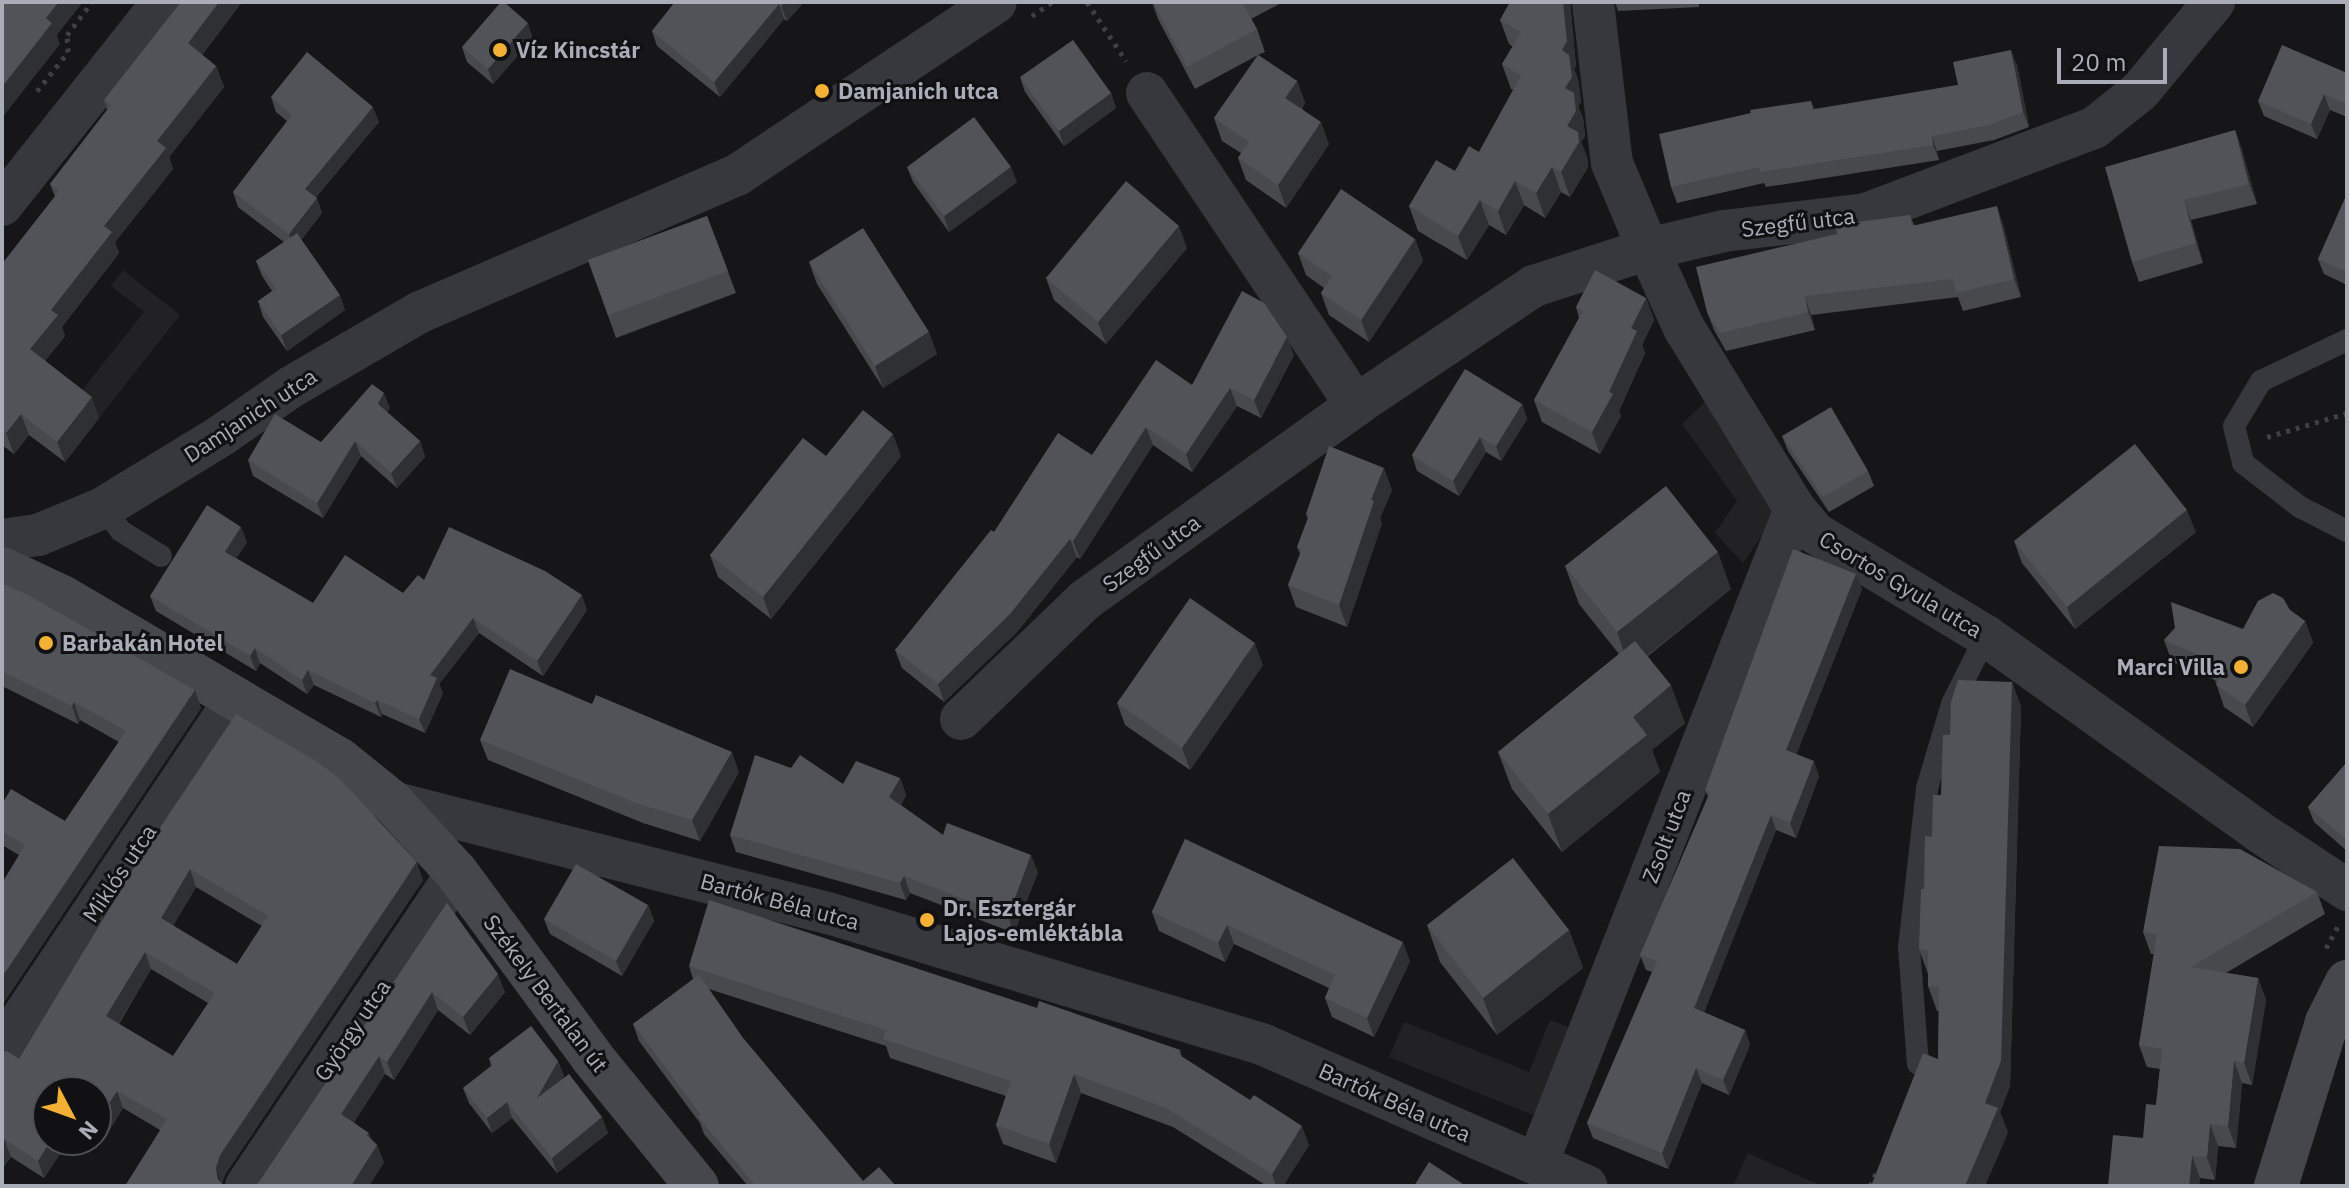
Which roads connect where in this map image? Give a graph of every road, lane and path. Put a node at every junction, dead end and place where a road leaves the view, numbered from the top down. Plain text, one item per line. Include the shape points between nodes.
1 (92, 2) edge
2 (163, 2) edge
3 (996, 2) edge
4 (1087, 2) edge
5 (1593, 2) edge
6 (2214, 2) edge
7 (56, 26) edge
8 (67, 35) junction
9 (1147, 93) joint
10 (33, 97) dead end
11 (2, 205) edge
12 (1648, 249) junction
13 (2347, 340) edge
14 (1356, 405) junction
15 (2347, 413) edge
16 (2265, 437) dead end
17 (103, 508) junction
18 (1795, 509) junction
19 (2347, 531) edge
20 (2, 540) edge
21 (161, 556) dead end
22 (2, 569) edge
23 (1986, 636) junction
24 (236, 699) junction
25 (961, 719) dead end
26 (392, 802) junction
27 (457, 873) junction
28 (2347, 890) edge
29 (2347, 982) edge
30 (2, 1048) edge
31 (1918, 1064) edge
32 (1882, 1159) edge
33 (1537, 1164) junction
34 (246, 1186) edge
35 (697, 1186) edge
36 (1586, 1186) edge
37 (1870, 1186) edge
38 (2276, 1186) edge

1 - 8 path
2 - 11 street
3 - 17 street, Damjanich utca via 737,175 418,313
4 - 9 path
5 - 12 street, Csortos Gyula utca via 1612,163
6 - 12 street, Szegfű utca via 2140,91 2094,128 1866,214 1724,231
7 - 8 path
8 - 10 path via 68,52
9 - 14 street
12 - 14 street, Szegfű utca via 1534,286
12 - 18 street, Csortos Gyula utca via 1684,328
13 - 19 lane via 2261,381 2234,426 2243,463 2300,507
14 - 25 street, Szegfű utca via 1085,600
15 - 16 path
17 - 20 street, Damjanich utca via 38,535
17 - 21 lane via 121,531
18 - 23 street, Csortos Gyula utca via 1815,533
18 - 33 street, Zsolt utca
22 - 24 street, Bartók Béla utca via 62,597
23 - 28 street, Csortos Gyula utca
23 - 31 lane via 1952,704 1927,788 1909,947
24 - 26 street, Bartók Béla utca via 340,760
24 - 30 street, Miklós utca
26 - 27 street, Székely Bertalan út
26 - 33 street, Bartók Béla utca via 828,913 1264,1045
27 - 34 street, György utca
27 - 35 street, Székely Bertalan út via 592,1057
29 - 38 street via 2327,1022
32 - 37 path
33 - 36 street, Bartók Béla utca

